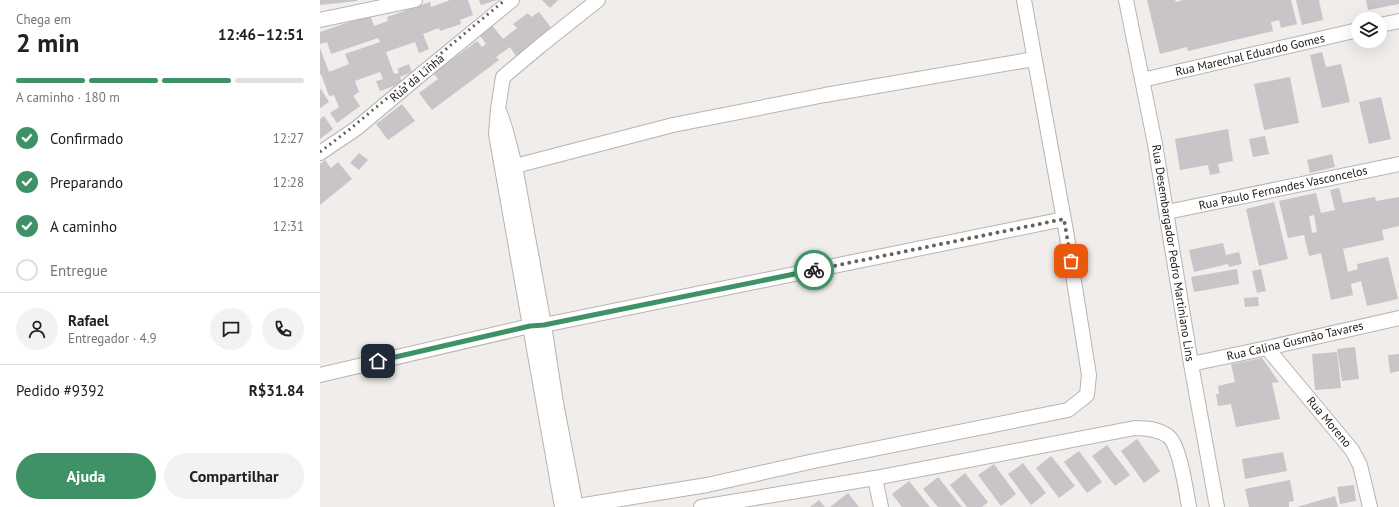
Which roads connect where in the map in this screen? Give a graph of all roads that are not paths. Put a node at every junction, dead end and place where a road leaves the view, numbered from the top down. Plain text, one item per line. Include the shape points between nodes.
1 (512, 0) edge
2 (598, 0) edge
3 (1024, 0) edge
4 (1126, 0) edge
5 (409, 1) edge
6 (320, 20) edge
7 (1399, 21) edge
8 (1387, 24) edge
9 (1351, 32) edge
10 (1034, 59) junction
11 (1142, 80) junction
12 (320, 153) edge
13 (1399, 164) edge
14 (508, 166) junction
15 (1167, 212) junction
16 (1064, 219) junction
17 (1399, 318) edge
18 (537, 326) junction
19 (1267, 348) junction
20 (1191, 364) junction
21 (320, 375) edge
22 (875, 478) junction
23 (571, 507) edge
24 (701, 507) edge
25 (881, 507) edge
26 (1189, 507) edge
27 (1217, 507) edge
28 (1370, 507) edge

1 - 12 street, Rua da Linha via 357,128
2 - 14 street via 503,77 498,109 506,131
3 - 10 street
4 - 11 street, Rua Desembargador Pedro Martiniano Lins
5 - 6 street
7 - 8 street
9 - 11 street, Rua Marechal Eduardo Gomes
10 - 14 street via 825,95 674,125
10 - 16 street
11 - 15 street, Rua Desembargador Pedro Martiniano Lins
13 - 15 street, Rua Paulo Fernandes Vasconcelos
14 - 18 street
15 - 20 street, Rua Desembargador Pedro Martiniano Lins
16 - 18 street
16 - 23 street via 1089,374 1087,395 1068,410 707,485
17 - 19 street, Rua Calina Gusmão Tavares
18 - 21 street
18 - 23 street via 556,403
19 - 20 street, Rua Calina Gusmão Tavares
19 - 28 street, Rua Moreno via 1352,450 1360,465
20 - 27 street, Rua Desembargador Pedro Martiniano Lins
22 - 24 street
22 - 25 street
22 - 26 street via 1128,429 1145,428 1163,433 1173,442

